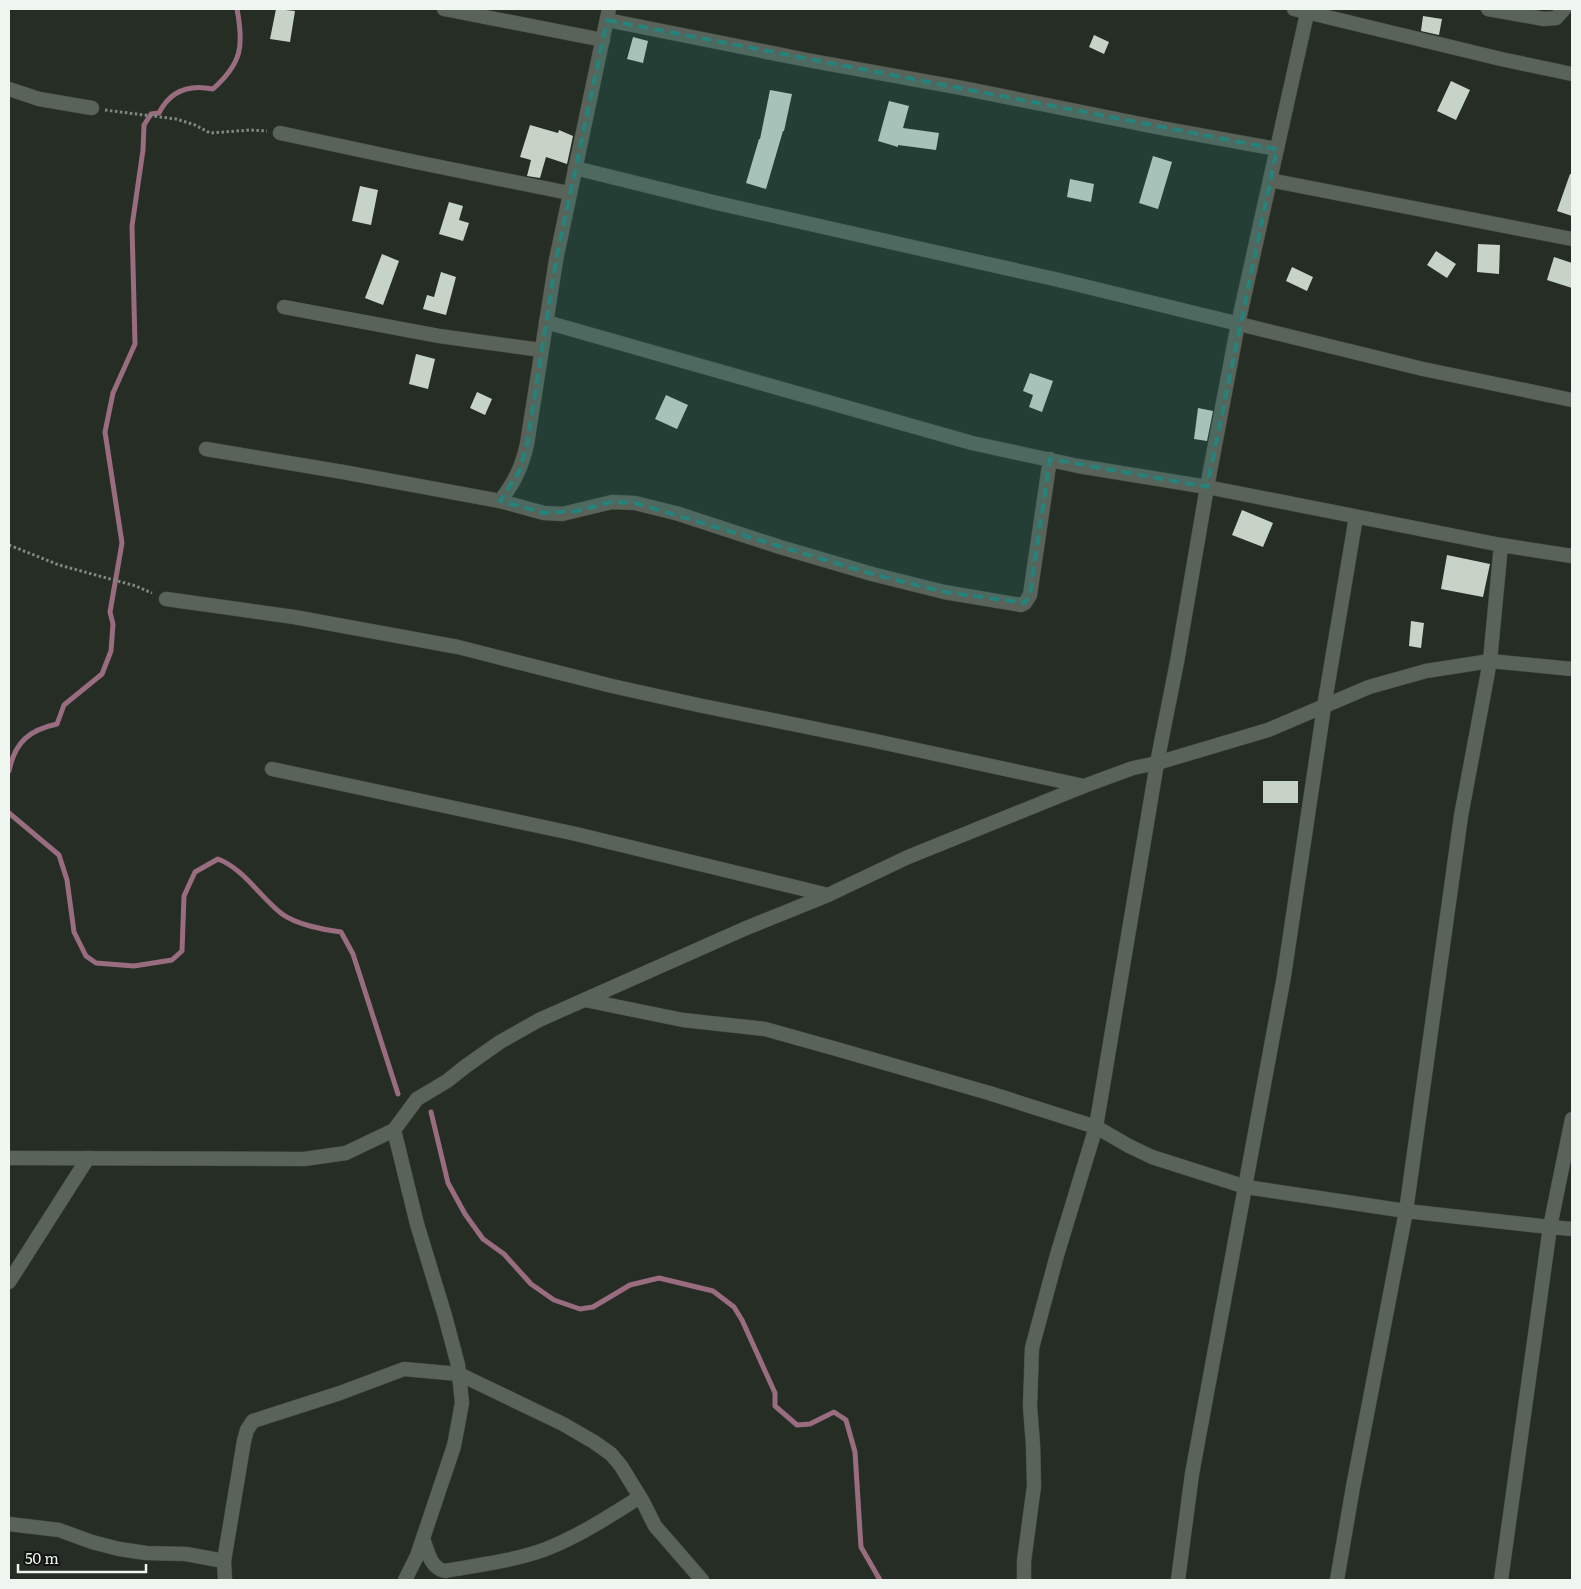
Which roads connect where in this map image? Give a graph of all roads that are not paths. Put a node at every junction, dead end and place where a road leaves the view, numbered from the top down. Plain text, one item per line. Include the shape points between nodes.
1 (444, 9) edge
2 (1294, 9) edge
3 (1488, 9) edge
4 (1564, 9) edge
5 (1308, 11) edge
6 (608, 14) edge
7 (603, 40) junction
8 (1572, 74) edge
9 (9, 89) edge
10 (92, 108) road end
11 (280, 133) road end
12 (1277, 149) junction
13 (575, 168) junction
14 (1270, 180) junction
15 (569, 193) junction
16 (1572, 239) edge
17 (284, 308) dead end
18 (546, 322) junction
19 (1238, 324) junction
20 (541, 350) junction
21 (1572, 400) edge
22 (206, 449) dead end
23 (1050, 459) junction
24 (1207, 487) junction
25 (500, 501) junction
26 (1356, 517) junction
27 (1501, 545) junction
28 (1572, 556) edge
29 (166, 599) road end
30 (1490, 662) junction
31 (1572, 669) edge
32 (1324, 706) junction
33 (1157, 763) junction
34 (272, 769) dead end
35 (1084, 786) junction
36 (828, 895) junction
37 (585, 1000) junction
38 (1572, 1119) edge
39 (1096, 1127) junction
40 (394, 1130) junction
41 (9, 1158) edge
42 (88, 1158) junction
43 (1246, 1187) junction
44 (1406, 1212) junction
45 (1550, 1227) junction
46 (1572, 1229) edge
47 (9, 1282) edge
48 (459, 1374) junction
49 (640, 1497) junction
50 (9, 1524) edge
51 (423, 1539) junction
52 (224, 1561) junction
53 (225, 1580) edge
54 (405, 1580) edge
55 (702, 1580) edge
56 (1024, 1580) edge
57 (1178, 1580) edge
58 (1337, 1580) edge
59 (1501, 1580) edge

1 - 7 street
2 - 5 street
3 - 4 street via 1544,19 1556,18
5 - 8 street
5 - 12 street
6 - 7 street
6 - 12 street via 807,60
7 - 13 street
9 - 10 street via 39,99
11 - 15 street
12 - 14 street
13 - 15 street
13 - 19 street
14 - 16 street
14 - 19 street
15 - 18 street
17 - 20 street via 439,336
18 - 20 street
18 - 23 street via 972,443
19 - 21 street via 1423,369
19 - 24 street
20 - 25 street via 524,456 512,485
22 - 25 street
23 - 24 street
23 - 25 street via 1030,595 1021,605 944,592 872,574 635,503 612,502 562,514 544,513
24 - 26 street
24 - 33 street
26 - 27 street
26 - 32 street
27 - 28 street
27 - 30 street
29 - 35 street via 294,617 458,647 612,686
30 - 31 street
30 - 32 street via 1419,673
30 - 44 street via 1461,816
32 - 33 street via 1268,730
32 - 43 street via 1284,976
33 - 35 street
33 - 39 street
34 - 36 street via 576,834
35 - 36 street via 908,857
36 - 37 street
37 - 39 street via 683,1020 765,1029
37 - 40 street via 500,1042 448,1081 417,1099
38 - 45 street
39 - 43 street via 1152,1157
39 - 56 street via 1032,1348 1030,1406 1034,1486
40 - 42 street via 346,1153 304,1159
40 - 48 street via 416,1224 445,1316
41 - 42 street
42 - 47 street
43 - 44 street
43 - 57 street via 1192,1474
44 - 45 street
44 - 58 street
45 - 46 street
45 - 59 street
48 - 49 street via 594,1442 611,1454
48 - 51 street via 462,1403 454,1446
48 - 52 street via 404,1369 253,1421 244,1441
49 - 51 street via 546,1549 514,1558 440,1570 432,1562
49 - 55 street via 655,1526
50 - 52 street via 59,1530 119,1549 186,1554
51 - 54 street
52 - 53 street

